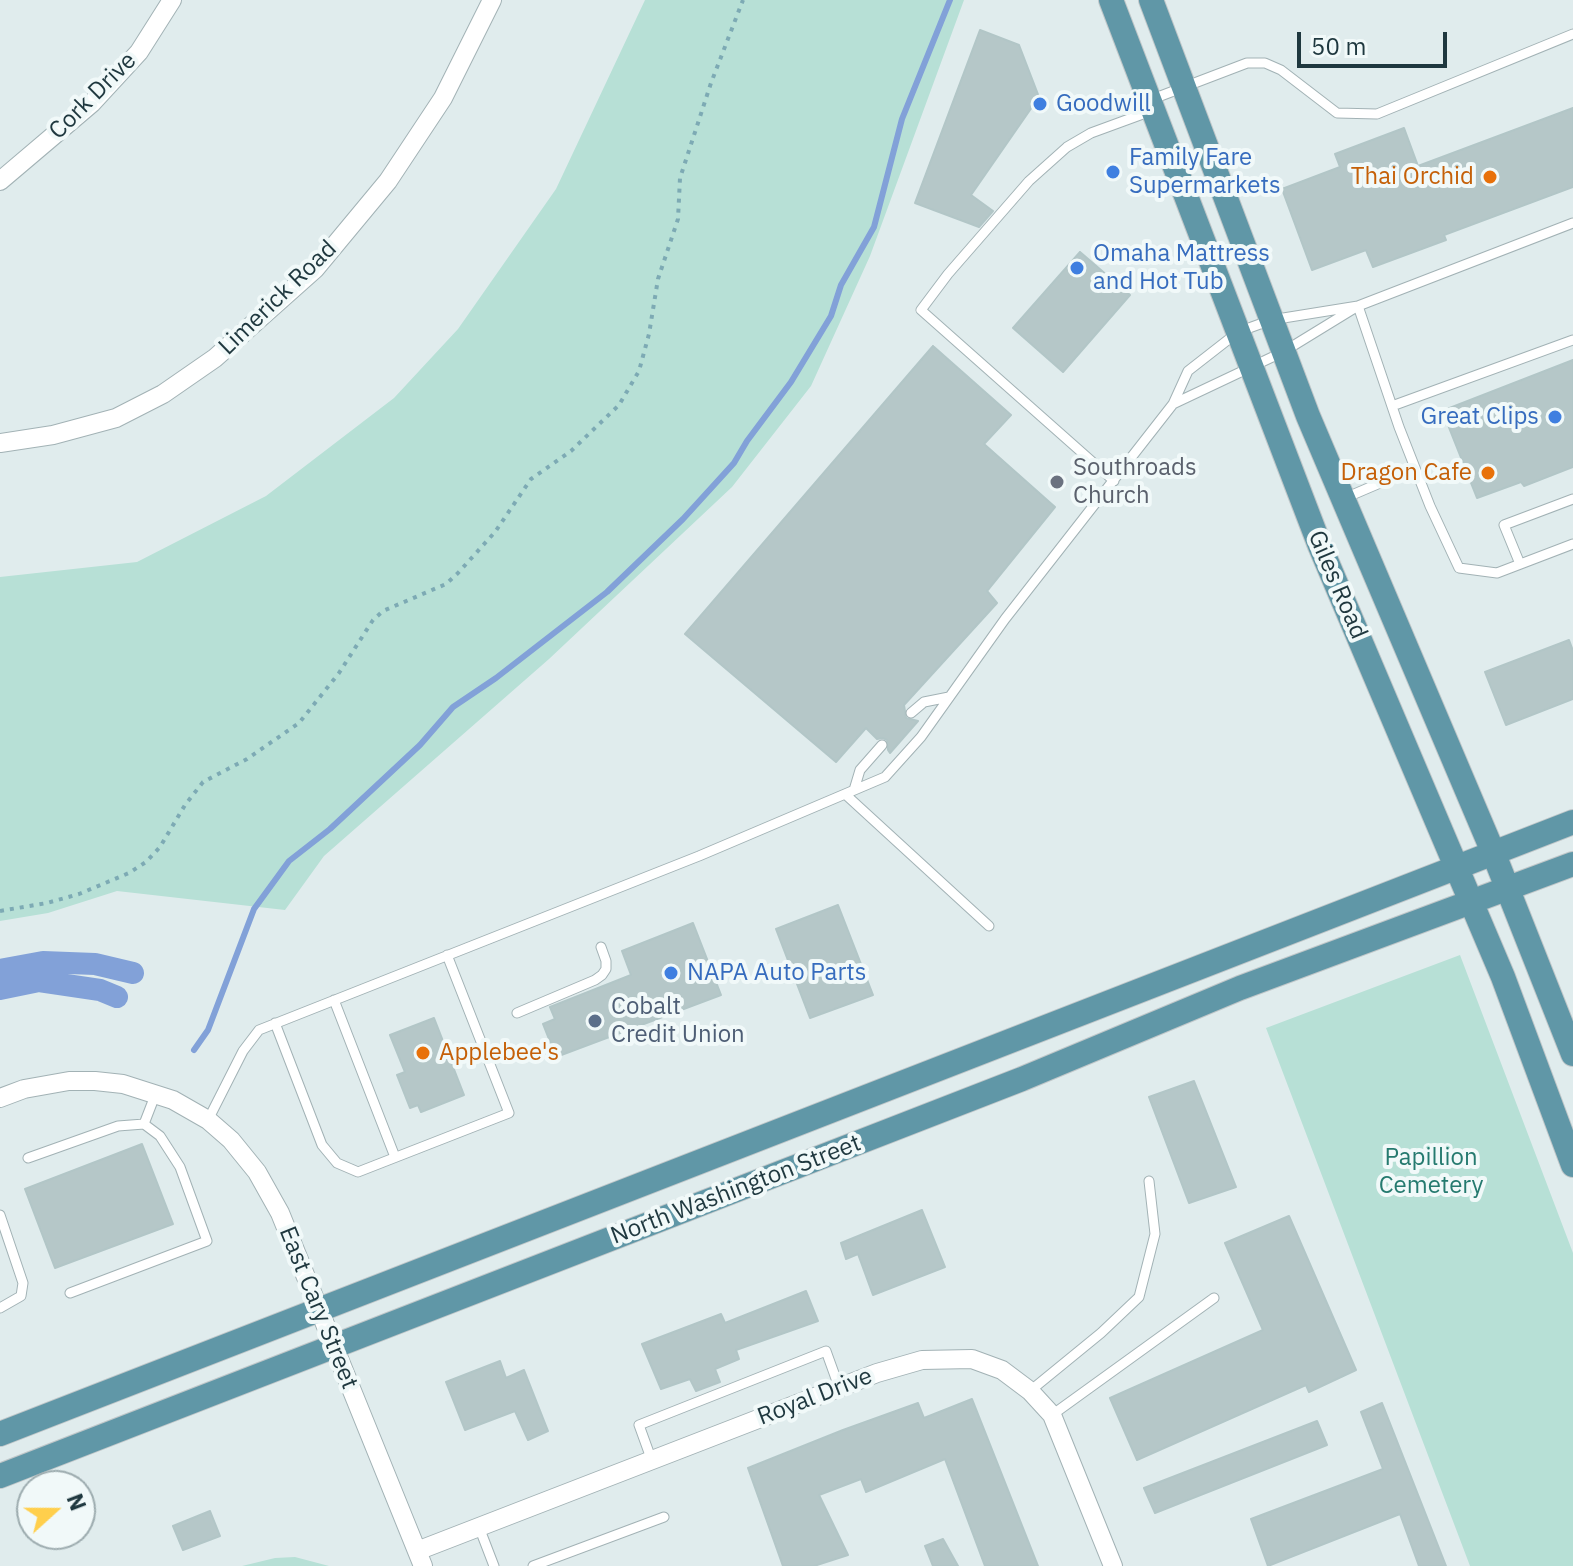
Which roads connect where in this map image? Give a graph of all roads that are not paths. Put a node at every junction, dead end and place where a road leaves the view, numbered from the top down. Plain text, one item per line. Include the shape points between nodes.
1 (172, 0) edge
2 (492, 0) edge
3 (1111, 0) edge
4 (1151, 0) edge
5 (1573, 34) edge
6 (1185, 86) junction
7 (1152, 105) junction
8 (0, 181) edge
9 (1573, 223) edge
10 (1358, 306) junction
11 (1271, 320) junction
12 (1238, 332) junction
13 (1573, 340) edge
14 (1283, 352) junction
15 (1251, 365) junction
16 (1173, 404) junction
17 (1392, 406) junction
18 (0, 443) edge
19 (1415, 468) junction
20 (1114, 481) junction
21 (1342, 499) junction
22 (1573, 499) edge
23 (1573, 544) edge
24 (1520, 564) junction
25 (949, 697) junction
26 (911, 713) dead end
27 (882, 745) dead end
28 (850, 792) junction
29 (1573, 822) edge
30 (1493, 852) junction
31 (1573, 864) edge
32 (1456, 867) junction
33 (1508, 889) junction
34 (1471, 903) junction
35 (989, 926) dead end
36 (601, 947) dead end
37 (447, 955) junction
38 (334, 1000) junction
39 (517, 1013) dead end
40 (275, 1023) junction
41 (1573, 1054) edge
42 (156, 1093) junction
43 (0, 1098) edge
44 (208, 1120) junction
45 (144, 1124) junction
46 (395, 1157) junction
47 (28, 1158) dead end
48 (1573, 1165) edge
49 (1149, 1181) dead end
50 (0, 1215) edge
51 (70, 1293) dead end
52 (1214, 1298) dead end
53 (0, 1308) edge
54 (319, 1309) junction
55 (333, 1346) junction
56 (839, 1387) junction
57 (1030, 1391) junction
58 (1052, 1415) junction
59 (0, 1434) edge
60 (652, 1461) junction
61 (0, 1476) edge
62 (664, 1517) dead end
63 (479, 1527) junction
64 (420, 1558) edge
65 (494, 1566) edge
66 (533, 1566) edge
67 (1113, 1566) edge

1 - 8 street, Cork Drive via 139,52 92,103
2 - 18 street, Limerick Road via 443,98 388,181 304,279 215,358 163,394 116,418
3 - 7 main road, Giles Road
4 - 6 main road, Giles Road
5 - 6 lane via 1377,114 1337,113 1265,63 1247,63
6 - 7 lane
6 - 11 main road, Giles Road
7 - 12 main road, Giles Road
7 - 20 lane via 1067,147 1029,181 921,310
9 - 10 lane
10 - 11 lane
10 - 14 lane
10 - 17 lane
11 - 12 lane
11 - 14 main road, Giles Road
12 - 15 main road, Giles Road
12 - 16 lane via 1188,371
13 - 17 lane
14 - 15 lane
14 - 21 main road, Giles Road
15 - 16 lane
15 - 32 main road, Giles Road via 1320,546
16 - 20 lane
17 - 19 lane
19 - 21 lane
19 - 24 lane via 1459,568 1497,573
20 - 25 lane
21 - 30 main road, Giles Road
22 - 24 lane via 1504,525
23 - 24 lane
25 - 26 lane via 924,702
25 - 28 lane via 885,777
27 - 28 lane via 860,770
28 - 35 lane
28 - 37 lane
29 - 30 main road, North Washington Street
30 - 32 main road, North Washington Street
30 - 33 main road, Giles Road
31 - 33 main road, North Washington Street
32 - 34 main road, Giles Road
32 - 54 main road, North Washington Street
33 - 34 main road, North Washington Street
33 - 41 main road, Giles Road
34 - 48 main road, Giles Road
34 - 55 main road, North Washington Street via 1240,988 1022,1079
36 - 39 lane via 606,969 595,980
37 - 38 lane
37 - 46 lane via 509,1113
38 - 40 lane
38 - 46 lane
40 - 44 lane via 259,1030 243,1051
40 - 46 lane via 322,1145 337,1163 358,1172
42 - 43 street, East Cary Street via 123,1084 69,1081
42 - 44 street, East Cary Street
42 - 45 lane
44 - 54 street, East Cary Street via 231,1140 268,1192
45 - 47 lane via 118,1126
45 - 51 lane via 160,1136 180,1167 207,1241
49 - 57 lane via 1155,1234 1139,1297
50 - 53 lane via 23,1283 21,1296
52 - 58 lane
54 - 55 street, East Cary Street
54 - 59 main road, North Washington Street
55 - 61 main road, North Washington Street
55 - 64 street, East Cary Street
56 - 57 street, Royal Drive via 922,1360 972,1359 1002,1370
56 - 60 street, Royal Drive
56 - 60 lane via 826,1351 653,1419 639,1425
57 - 58 street, Royal Drive
58 - 67 street, Royal Drive
60 - 63 street, Royal Drive
62 - 66 lane
63 - 64 street, Royal Drive
63 - 65 lane

